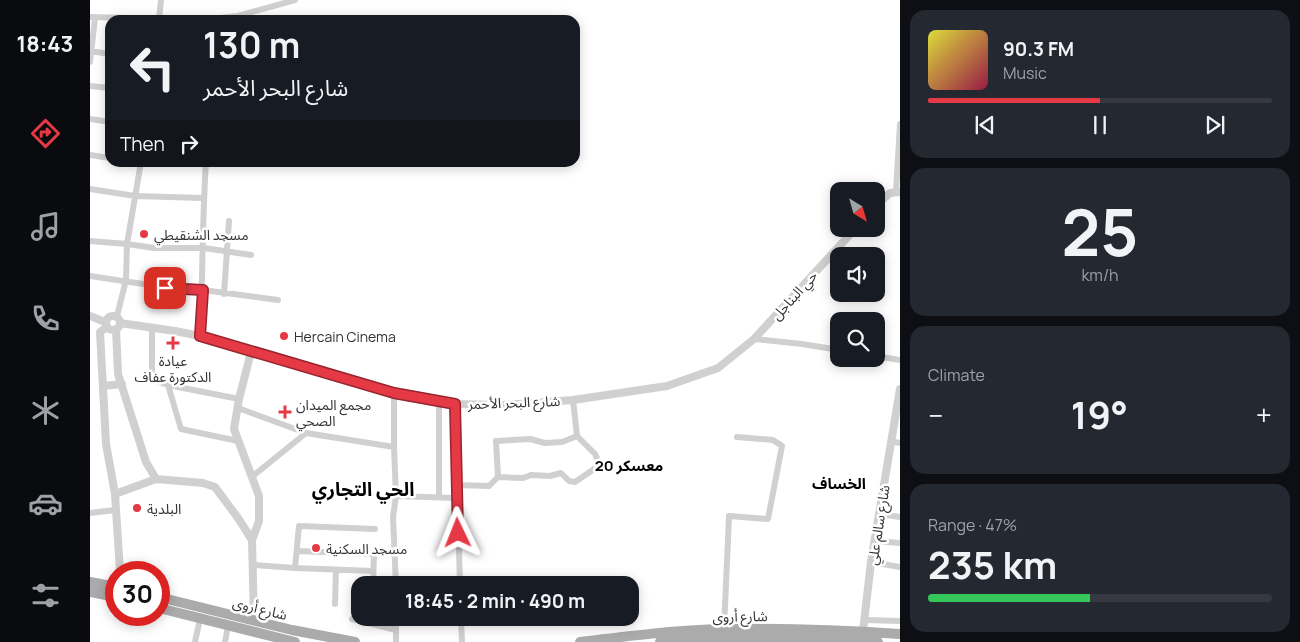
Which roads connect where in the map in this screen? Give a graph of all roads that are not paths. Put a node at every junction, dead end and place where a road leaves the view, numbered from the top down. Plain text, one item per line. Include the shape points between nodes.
1 (161, 0) edge
2 (295, 0) edge
3 (159, 15) edge
4 (248, 15) edge
5 (92, 18) edge
6 (105, 18) edge
7 (91, 51) edge
8 (105, 53) edge
9 (90, 62) edge
10 (90, 86) edge
11 (105, 88) edge
12 (90, 119) edge
13 (105, 121) edge
14 (900, 124) edge
15 (90, 155) edge
16 (105, 157) edge
17 (140, 167) edge
18 (206, 167) edge
19 (90, 189) edge
20 (898, 192) edge
21 (135, 196) junction
22 (203, 198) junction
23 (885, 198) edge
24 (229, 222) dead end
25 (847, 238) edge
26 (90, 241) edge
27 (128, 244) junction
28 (204, 248) junction
29 (227, 252) junction
30 (251, 255) dead end
31 (90, 276) edge
32 (126, 280) junction
33 (203, 290) junction
34 (224, 294) junction
35 (278, 300) dead end
36 (90, 316) edge
37 (118, 323) junction
38 (106, 325) junction
39 (152, 328) junction
40 (200, 336) junction
41 (754, 339) junction
42 (830, 349) edge
43 (251, 352) junction
44 (885, 358) edge
45 (900, 360) edge
46 (122, 384) junction
47 (168, 385) junction
48 (103, 386) junction
49 (900, 389) edge
50 (394, 393) junction
51 (239, 399) junction
52 (573, 400) junction
53 (439, 401) junction
54 (455, 404) junction
55 (238, 408) junction
56 (306, 433) junction
57 (577, 436) junction
58 (737, 437) dead end
59 (238, 441) junction
60 (891, 441) junction
61 (900, 443) edge
62 (394, 447) junction
63 (252, 476) junction
64 (498, 477) junction
65 (156, 479) junction
66 (456, 485) junction
67 (115, 494) junction
68 (396, 496) junction
69 (439, 497) junction
70 (456, 498) junction
71 (115, 510) junction
72 (90, 513) edge
73 (879, 514) junction
74 (900, 517) edge
75 (375, 529) dead end
76 (252, 540) junction
77 (875, 541) junction
78 (900, 543) edge
79 (298, 551) junction
80 (119, 561) edge
81 (871, 562) junction
82 (253, 564) junction
83 (900, 567) edge
84 (295, 568) junction
85 (336, 570) junction
86 (373, 571) junction
87 (373, 576) edge
88 (396, 576) edge
89 (460, 576) edge
90 (90, 582) edge
91 (105, 585) edge
92 (90, 592) edge
93 (105, 595) edge
94 (170, 600) edge
95 (335, 604) dead end
96 (170, 611) edge
97 (200, 619) junction
98 (254, 620) junction
99 (864, 620) junction
100 (900, 621) edge
101 (228, 626) junction
102 (378, 626) edge
103 (396, 626) edge
104 (461, 626) edge
105 (724, 629) junction
106 (396, 630) junction
107 (255, 632) junction
108 (900, 634) edge
109 (863, 638) edge
110 (771, 639) edge
111 (618, 640) edge
112 (195, 642) edge
113 (224, 642) edge
114 (295, 642) edge
115 (355, 642) edge
116 (396, 642) edge
117 (462, 642) edge
118 (580, 642) edge
119 (660, 642) edge
120 (878, 642) edge

1 - 3 street
2 - 4 street
5 - 6 street
5 - 7 street
7 - 8 street
7 - 9 street
10 - 11 street
12 - 13 street
14 - 20 street
15 - 16 street
17 - 21 street
18 - 22 street
19 - 21 street
20 - 23 street
21 - 22 street
21 - 27 street
22 - 28 street
24 - 29 street
25 - 41 street, حي البناجل
26 - 27 street
27 - 28 street via 154,248
27 - 32 street
28 - 29 street
28 - 33 street
29 - 30 street
29 - 34 street
31 - 32 street
32 - 33 street
32 - 37 street
33 - 34 street
33 - 40 street
34 - 35 street
36 - 38 street, شارع البحر الأحمر
37 - 38 street, شارع البحر الأحمر via 111,330
37 - 38 street via 109,316
37 - 39 street, شارع البحر الأحمر
37 - 46 street via 118,374
38 - 48 street via 100,332
39 - 40 street, شارع البحر الأحمر
39 - 47 street via 152,372 156,381
40 - 43 street, شارع البحر الأحمر
41 - 42 street
41 - 52 street, شارع البحر الأحمر via 718,368 668,386
43 - 50 street, شارع البحر الأحمر
43 - 51 street
44 - 45 street
46 - 48 street
46 - 65 street via 146,462
47 - 51 street
47 - 59 street via 181,429
48 - 67 street via 106,444
49 - 60 street, شارع سالم علي
50 - 53 street, شارع البحر الأحمر
50 - 62 street
51 - 55 street
52 - 54 street, شارع البحر الأحمر via 503,405
52 - 57 street
53 - 54 street, شارع البحر الأحمر
53 - 69 street
54 - 66 street
55 - 56 street
55 - 59 street via 234,429
56 - 62 street
56 - 63 street
57 - 64 street via 562,442 496,440
57 - 64 street via 595,454 600,465 575,482 560,472 550,476
58 - 105 street via 773,440 782,446 768,518 730,516
59 - 63 street
60 - 61 street
60 - 73 street, شارع سالم علي
62 - 68 street
63 - 76 street via 259,496 259,521
64 - 66 street via 489,486
65 - 67 street
65 - 76 street via 215,486
66 - 70 street
67 - 71 street
68 - 69 street
68 - 88 street via 393,517
69 - 70 street
70 - 89 street
71 - 72 street
71 - 80 street
73 - 74 street
73 - 77 street, شارع سالم علي
75 - 79 street via 299,526
76 - 82 street
77 - 78 street
77 - 81 street, شارع سالم علي
79 - 84 street
79 - 86 street via 374,554
81 - 83 street
81 - 99 street, شارع سالم علي
82 - 84 street
82 - 98 street
84 - 85 street
85 - 86 street
85 - 95 street
86 - 87 street
90 - 91 main road
92 - 93 main road
94 - 98 main road, شارع أروى
96 - 97 main road, شارع أروى
97 - 101 main road, شارع أروى
97 - 112 street
98 - 107 main road
98 - 115 main road, شارع أروى
99 - 100 street
99 - 109 street, شارع سالم علي
101 - 107 main road, شارع أروى
101 - 113 street
102 - 106 street
103 - 106 street
104 - 117 street
105 - 109 main road, شارع أروى
105 - 111 main road, شارع أروى
106 - 116 street
107 - 114 main road, شارع أروى
108 - 109 main road, شارع أروى
109 - 110 main road, شارع أروى
109 - 120 main road, شارع أروى
110 - 119 main road, شارع أروى via 720,637
111 - 118 main road, شارع أروى

